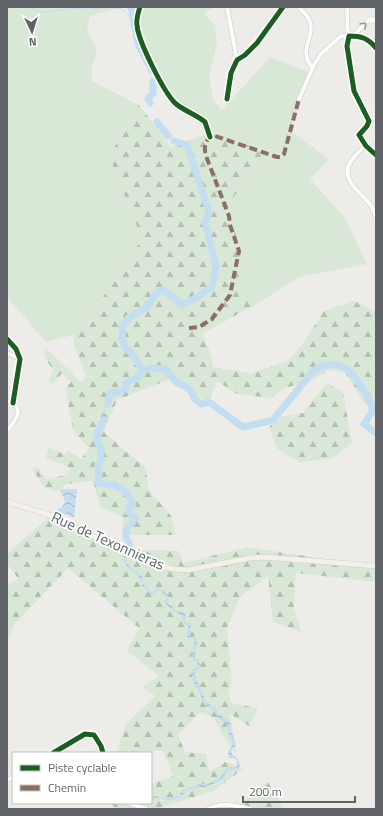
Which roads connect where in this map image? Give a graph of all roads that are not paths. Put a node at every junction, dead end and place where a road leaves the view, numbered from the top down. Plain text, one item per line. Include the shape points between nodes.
1 (140, 7) edge
2 (227, 7) edge
3 (283, 7) edge
4 (298, 7) edge
5 (347, 7) edge
6 (376, 21) edge
7 (348, 36) junction
8 (356, 36) junction
9 (376, 48) edge
10 (237, 60) junction
11 (313, 68) junction
12 (227, 98) dead end
13 (299, 99) dead end
14 (210, 137) dead end
15 (366, 145) junction
16 (376, 155) edge
17 (376, 217) edge
18 (7, 339) edge
19 (7, 353) edge
20 (20, 359) junction
21 (7, 401) edge
22 (13, 403) junction
23 (7, 431) edge
24 (7, 502) edge
25 (376, 566) edge
26 (55, 752) edge
27 (103, 752) edge
28 (132, 804) edge
29 (146, 809) edge
30 (208, 809) edge
31 (251, 809) edge

1 - 14 street via 137,18 138,30 158,78 175,103 205,122
2 - 10 street
3 - 10 street via 257,43
4 - 11 street via 309,19 310,33 305,50 308,63
5 - 7 street
8 -> 6 street via 370,19
7 - 8 street
7 - 11 street via 342,36 321,54
7 - 15 street via 347,46 354,91 369,121 359,135
8 - 9 street via 366,38
10 - 12 street via 231,73
11 - 13 street
15 - 16 street
15 - 17 street via 352,160 348,174 352,185 372,206
18 - 20 street via 16,348
19 - 20 street
20 - 22 street
21 - 22 street
22 - 23 street via 18,415
24 - 25 main road, Rue de Texonnieras via 47,514 159,566 174,569 188,570 265,556
26 - 27 street via 85,734 94,735
28 - 29 street
30 - 31 street via 217,804

